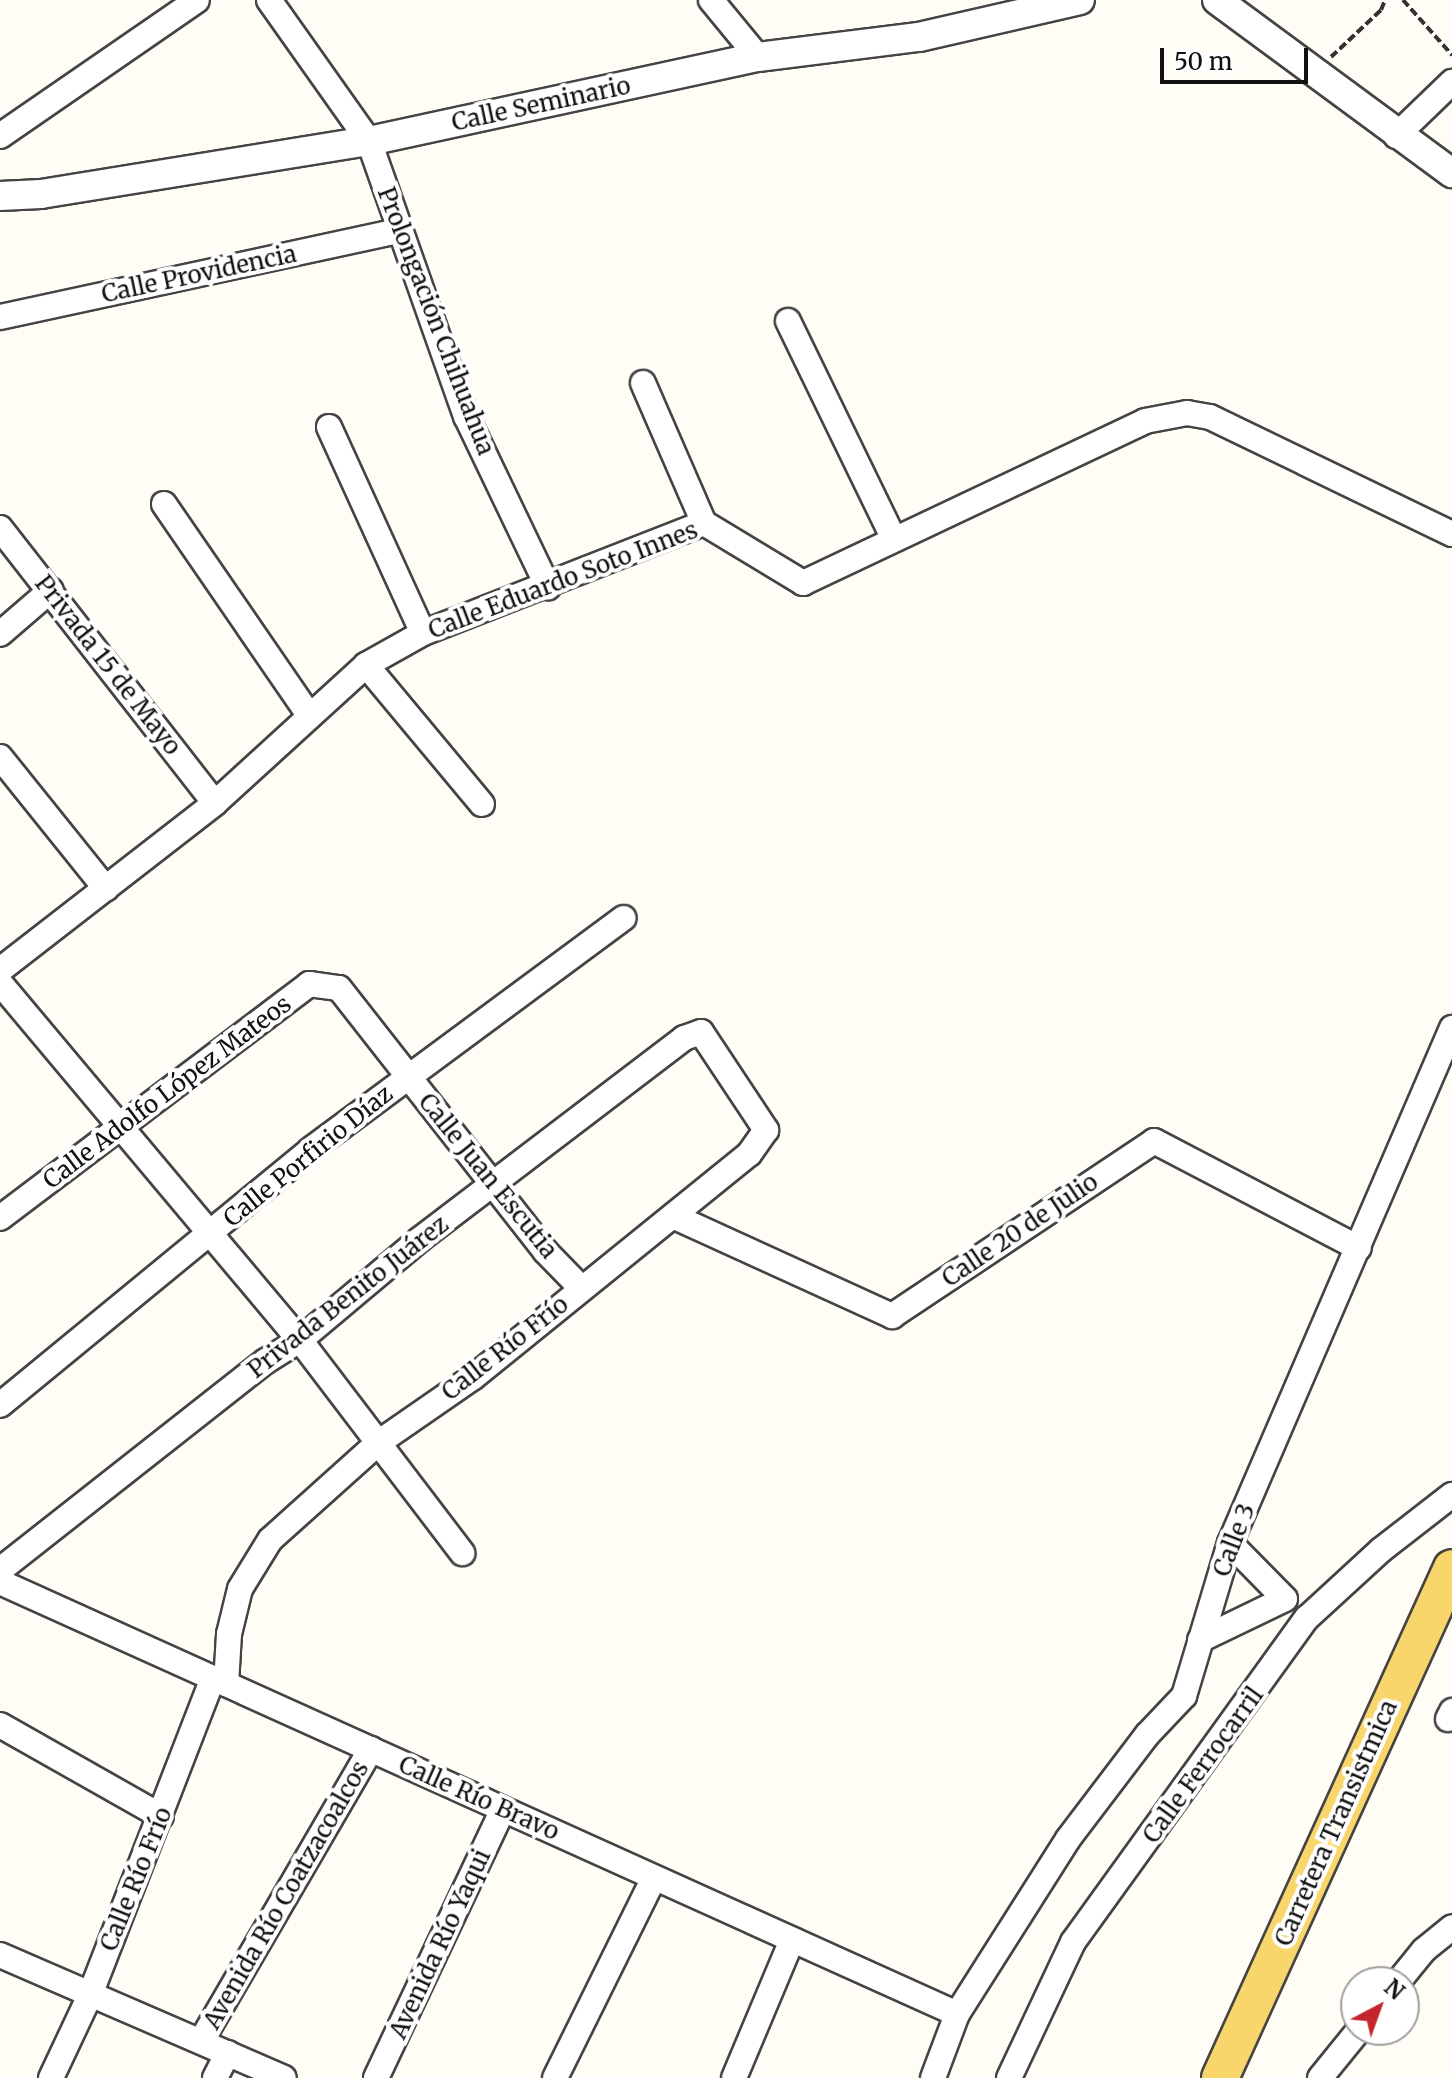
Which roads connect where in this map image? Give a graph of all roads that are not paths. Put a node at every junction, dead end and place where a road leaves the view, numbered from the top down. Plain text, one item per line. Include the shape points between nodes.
1 (197, 0) edge
2 (269, 0) edge
3 (711, 0) edge
4 (1217, 0) edge
5 (1074, 1) edge
6 (758, 57) junction
7 (1452, 82) edge
8 (0, 136) edge
9 (1396, 136) junction
10 (369, 141) junction
11 (1452, 173) edge
12 (0, 196) edge
13 (398, 231) junction
14 (0, 317) edge
15 (788, 321) dead end
16 (643, 383) dead end
17 (329, 427) dead end
18 (164, 504) dead end
19 (704, 523) junction
20 (0, 528) edge
21 (1452, 534) edge
22 (894, 539) junction
23 (548, 587) junction
24 (51, 590) junction
25 (423, 633) junction
26 (0, 634) edge
27 (366, 665) junction
28 (309, 715) junction
29 (0, 757) edge
30 (215, 803) junction
31 (482, 804) dead end
32 (106, 889) junction
33 (624, 918) dead end
34 (0, 970) edge
35 (0, 983) edge
36 (339, 988) joint
37 (1452, 1028) edge
38 (701, 1032) joint
39 (407, 1076) junction
40 (120, 1127) junction
41 (494, 1185) junction
42 (675, 1217) junction
43 (0, 1218) edge
44 (209, 1236) junction
45 (1359, 1248) junction
46 (580, 1287) junction
47 (300, 1340) junction
48 (0, 1405) edge
49 (378, 1443) junction
50 (1452, 1495) edge
51 (1230, 1543) junction
52 (462, 1553) dead end
53 (1452, 1568) edge
54 (0, 1570) edge
55 (0, 1582) edge
56 (1285, 1599) junction
57 (1307, 1618) junction
58 (1200, 1640) junction
59 (219, 1681) junction
60 (0, 1725) edge
61 (371, 1749) junction
62 (503, 1809) junction
63 (161, 1816) junction
64 (654, 1878) junction
65 (1452, 1927) edge
66 (792, 1940) junction
67 (0, 1955) edge
68 (1411, 1966) edge
69 (90, 1995) junction
70 (957, 2014) junction
71 (201, 2041) junction
72 (1346, 2046) edge
73 (228, 2053) junction
74 (51, 2078) edge
75 (215, 2078) edge
76 (284, 2078) edge
77 (376, 2078) edge
78 (555, 2078) edge
79 (734, 2078) edge
80 (933, 2078) edge
81 (1009, 2078) edge
82 (1220, 2078) edge
83 (1320, 2078) edge

1 - 8 street
2 - 10 street, Prolongación Chihuahua
3 - 6 street
4 - 9 street
5 - 6 street, Calle Seminario via 919,37
6 - 10 street, Calle Seminario
7 - 9 street
9 - 11 street
10 - 12 street, Calle Seminario via 41,194
10 - 13 street, Prolongación Chihuahua
13 - 14 street, Calle Providencia
13 - 23 street, Prolongación Chihuahua via 466,416
15 - 22 street
16 - 19 street
17 - 25 street
18 - 28 street
19 - 22 street, Calle Eduardo Soto Innes via 803,583
19 - 23 street, Calle Eduardo Soto Innes
20 - 24 street, Privada 15 de Mayo
21 - 22 street, Calle Eduardo Soto Innes via 1210,417 1187,413 1145,421
23 - 25 street, Calle Eduardo Soto Innes
24 - 26 street
24 - 30 street, Privada 15 de Mayo
25 - 27 street, Calle Eduardo Soto Innes
27 - 28 street, Calle Eduardo Soto Innes
27 - 31 street
28 - 30 street, Calle Eduardo Soto Innes
29 - 32 street
30 - 32 street, Calle Eduardo Soto Innes
32 - 34 street, Calle Eduardo Soto Innes
33 - 39 street, Calle Porfirio Díaz via 462,1042
35 - 40 street
36 - 39 street, Calle Juan Escutia
36 - 40 street, Calle Adolfo López Mateos via 309,984
37 - 45 street, Calle 3
38 - 41 street, Privada Benito Juárez via 684,1038
38 - 42 street, Calle Río Frío via 766,1130 749,1154
39 - 41 street, Calle Juan Escutia
39 - 44 street, Calle Porfirio Díaz
40 - 43 street, Calle Adolfo López Mateos
40 - 44 street
41 - 46 street, Calle Juan Escutia
41 - 47 street, Privada Benito Juárez
42 - 45 street, Calle 20 de Julio via 892,1316 1154,1141
42 - 46 street, Calle Río Frío
44 - 47 street
44 - 48 street, Calle Porfirio Díaz
45 - 51 street, Calle 3
46 - 49 street, Calle Río Frío via 472,1378
47 - 49 street
47 - 54 street, Privada Benito Juárez via 266,1361
49 - 52 street
49 - 59 street, Calle Río Frío via 270,1540 240,1589
50 - 57 street, Calle Ferrocarril
51 - 56 street
51 - 58 street, Calle 3
53 - 82 main road, Carretera Transistmica
55 - 59 street, Calle Río Bravo
56 - 57 street
56 - 58 street
57 - 81 street, Calle Ferrocarril via 1073,1942
58 - 70 street, Calle 3 via 1184,1696 1147,1735 1068,1839
59 - 61 street, Calle Río Bravo
59 - 63 street, Calle Río Frío
60 - 63 street
61 - 62 street, Calle Río Bravo
61 - 71 street, Avenida Río Coatzacoalcos
62 - 64 street, Calle Río Bravo
62 - 77 street, Avenida Río Yaqui
63 - 69 street, Calle Río Frío
64 - 66 street, Calle Río Bravo
64 - 78 street
65 - 68 street
66 - 70 street, Calle Río Bravo
66 - 79 street
67 - 69 street
69 - 71 street
69 - 74 street, Calle Río Frío
70 - 80 street, Calle 3
71 - 73 street
72 - 83 street
73 - 75 street
73 - 76 street

